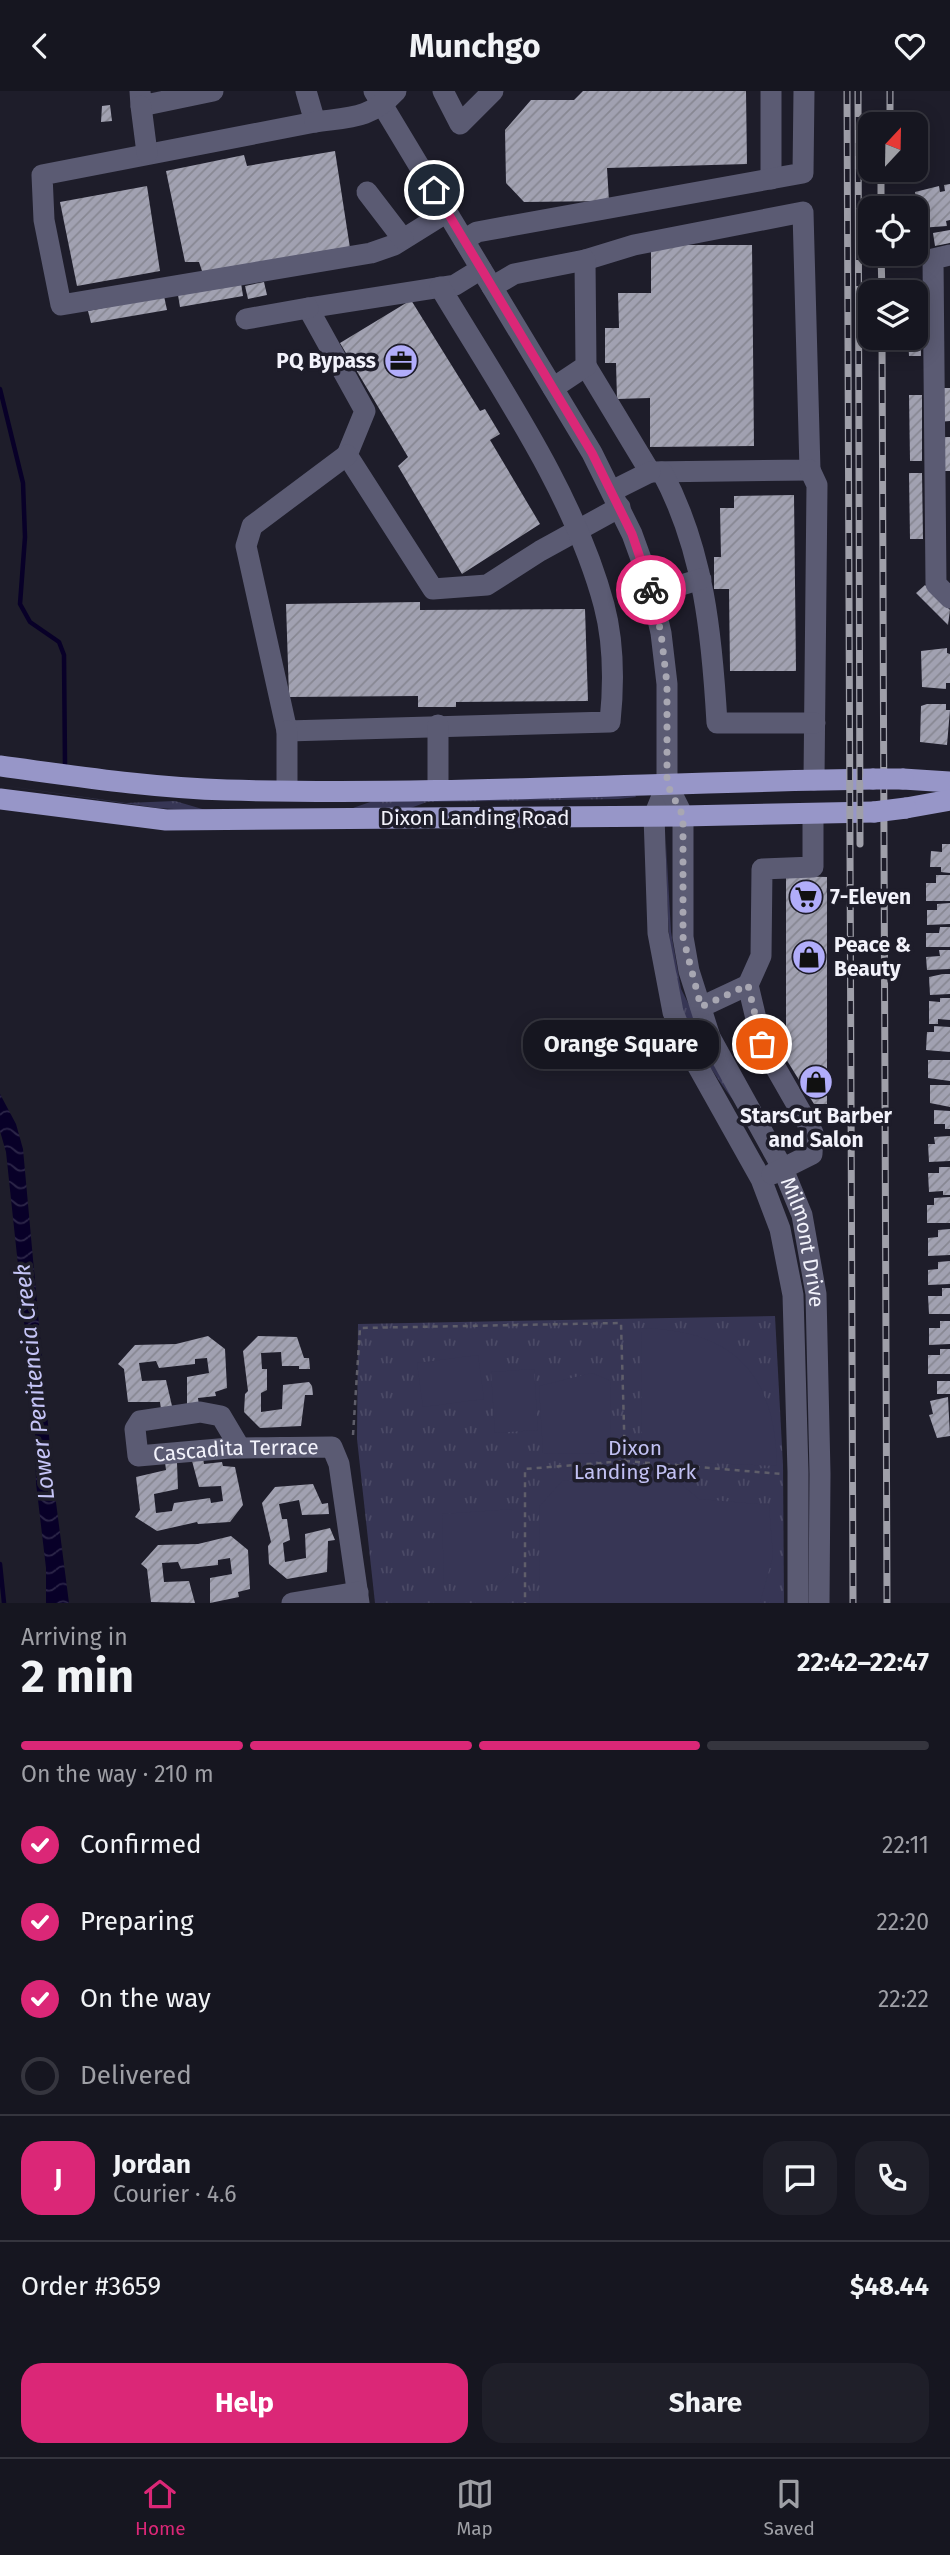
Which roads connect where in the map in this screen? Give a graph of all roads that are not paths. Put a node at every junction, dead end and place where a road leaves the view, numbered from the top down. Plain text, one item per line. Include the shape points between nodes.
1 (213, 91) edge
2 (306, 91) edge
3 (443, 91) edge
4 (493, 91) edge
5 (771, 91) edge
6 (804, 91) edge
7 (384, 96) edge
8 (141, 98) edge
9 (315, 122) junction
10 (147, 153) junction
11 (771, 179) junction
12 (367, 192) dead end
13 (447, 212) junction
14 (403, 239) junction
15 (464, 240) junction
16 (950, 255) edge
17 (585, 260) junction
18 (481, 269) junction
19 (440, 287) junction
20 (492, 287) junction
21 (308, 308) junction
22 (246, 319) dead end
23 (586, 366) junction
24 (553, 388) junction
25 (347, 455) junction
26 (810, 470) junction
27 (656, 472) junction
28 (616, 499) junction
29 (577, 530) junction
30 (701, 579) junction
31 (652, 594) junction
32 (950, 598) edge
33 (815, 723) junction
34 (438, 725) junction
35 (287, 731) junction
36 (0, 766) edge
37 (814, 780) junction
38 (950, 782) edge
39 (667, 784) junction
40 (438, 789) junction
41 (288, 790) junction
42 (0, 799) edge
43 (950, 800) edge
44 (813, 814) junction
45 (683, 816) junction
46 (654, 817) junction
47 (748, 985) junction
48 (701, 1007) junction
49 (783, 1169) junction
50 (761, 1179) junction
51 (240, 1448) junction
52 (358, 1597) edge
53 (292, 1603) edge
54 (798, 1603) edge
55 (819, 1603) edge

1 - 8 street
2 - 9 street
3 - 4 street via 460,124
5 - 11 street
6 - 11 street via 803,173
7 - 9 street via 365,116
7 - 13 street, Milmont Drive
8 - 10 street
9 - 10 street
10 - 14 street via 42,175 44,220 61,305 371,253
11 - 15 street via 477,232
12 - 14 street
13 - 14 street
13 - 15 street, Milmont Drive
15 - 18 street, Milmont Drive
16 - 32 street via 933,258 933,401 936,584
17 - 20 street via 514,274
17 - 23 street
17 - 26 street via 634,245 803,212
18 - 19 street via 455,285
18 - 20 street, Milmont Drive
19 - 21 street
19 - 29 street via 533,443
20 - 24 street, Milmont Drive
21 - 22 street
21 - 25 street via 365,411
23 - 24 street
23 - 27 street
24 - 28 street, Milmont Drive
25 - 29 street via 433,589 487,585
25 - 35 street via 252,526 246,546
26 - 27 street
26 - 33 street via 817,485
27 - 28 street
27 - 30 street via 677,500
28 - 29 street
28 - 31 street, Milmont Drive
29 - 34 street via 605,608 613,691 610,722
30 - 31 street
30 - 33 street via 711,627 717,723
31 - 39 street, Milmont Drive via 667,684
33 - 37 street
34 - 35 street
34 - 40 street
35 - 41 street
36 - 41 main road, Dixon Landing Road via 124,782
37 - 38 main road, Dixon Landing Road, bridge
37 - 39 main road, Dixon Landing Road
39 - 40 main road, Dixon Landing Road
39 - 45 street, Milmont Drive
39 - 46 street, Milmont Drive
40 - 41 main road, Dixon Landing Road
42 - 46 main road, Dixon Landing Road via 166,820
43 - 44 main road, Dixon Landing Road, bridge
44 - 45 main road, Dixon Landing Road
44 - 47 street via 813,867 762,869 761,956
45 - 46 main road, Dixon Landing Road
45 - 48 street, Milmont Drive via 683,937
46 - 50 street, Milmont Drive via 658,933 673,1012 687,1047
47 - 48 street
47 - 49 street via 762,1044 813,1133 812,1154
48 - 49 street, Milmont Drive via 710,1037
49 - 50 street
49 - 55 street, Milmont Drive via 802,1215 816,1294
50 - 54 street, Milmont Drive via 780,1229 793,1295
51 - 51 street, Cascadita Terrace via 138,1456 135,1429 140,1421 200,1412 221,1416
51 - 52 street, Cascadita Terrace via 332,1447 339,1464
52 - 53 street

